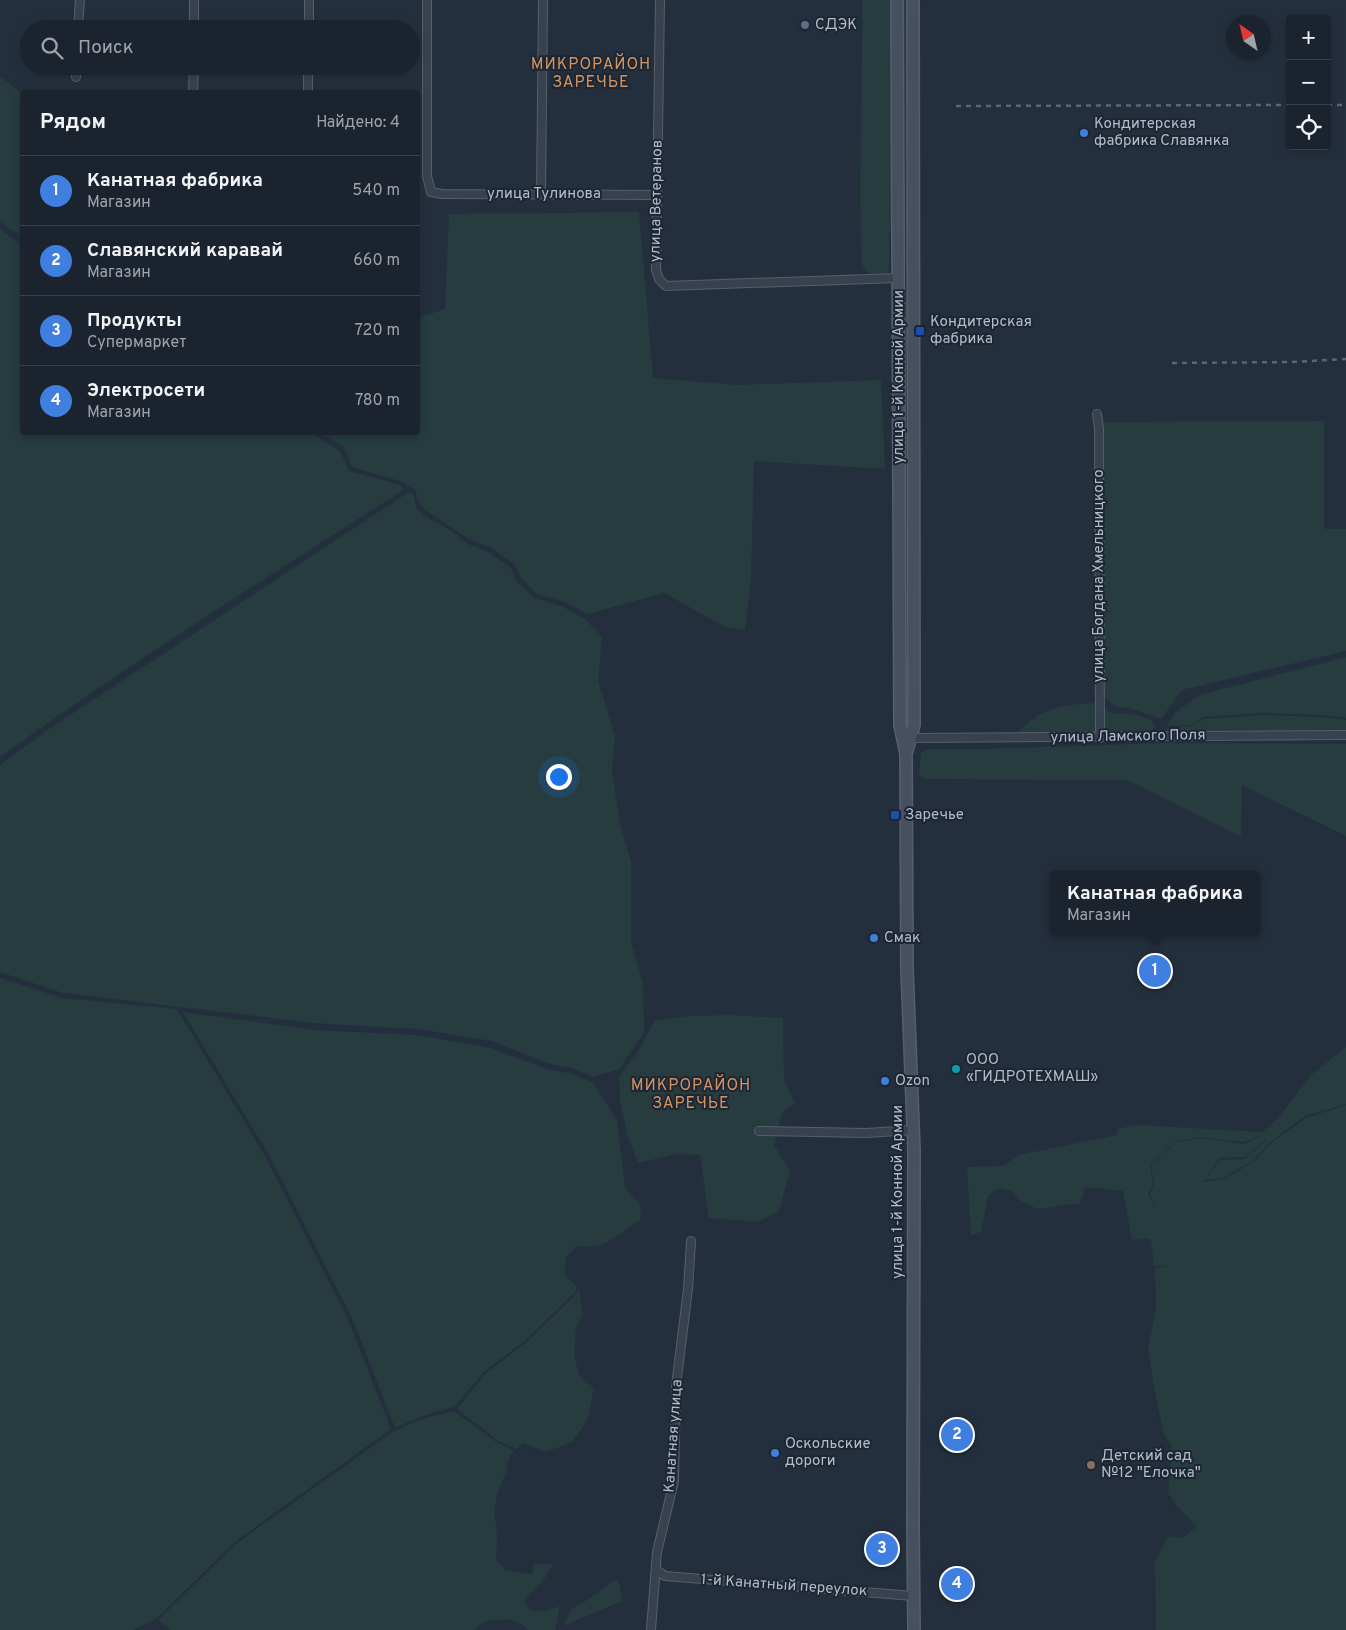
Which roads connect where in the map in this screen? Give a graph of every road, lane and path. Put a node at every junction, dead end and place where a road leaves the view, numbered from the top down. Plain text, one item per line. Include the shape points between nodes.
1 (80, 0) edge
2 (194, 0) edge
3 (309, 0) edge
4 (426, 0) edge
5 (543, 0) edge
6 (660, 0) edge
7 (897, 0) edge
8 (913, 0) edge
9 (79, 20) edge
10 (194, 20) edge
11 (309, 20) edge
12 (194, 75) edge
13 (308, 75) edge
14 (193, 90) edge
15 (308, 90) edge
16 (541, 194) junction
17 (657, 195) junction
18 (898, 280) junction
19 (914, 282) junction
20 (914, 411) junction
21 (898, 412) junction
22 (1097, 414) dead end
23 (1346, 735) edge
24 (911, 738) junction
25 (1100, 738) junction
26 (906, 754) junction
27 (913, 1130) junction
28 (760, 1131) dead end
29 (690, 1241) dead end
30 (656, 1570) junction
31 (913, 1596) junction
32 (651, 1630) edge
33 (914, 1630) edge

1 - 9 street
2 - 10 street
3 - 11 street
4 - 16 street, улица Тулинова via 427,176 431,192
5 - 16 street
6 - 17 street, улица Ветеранов
7 - 18 main road, улица 1-й Конной Армии
8 - 19 main road, улица 1-й Конной Армии
12 - 14 street
13 - 15 street
16 - 17 street, улица Тулинова
17 - 18 street, улица Ветеранов via 656,270 658,279 666,286
18 - 19 main road
18 - 21 main road, улица 1-й Конной Армии
19 - 20 main road, улица 1-й Конной Армии
20 - 21 main road
20 - 24 main road, улица 1-й Конной Армии via 914,725
21 - 26 main road, улица 1-й Конной Армии via 900,725
22 - 25 street, улица Богдана Хмельницкого
23 - 25 street, улица Ламского Поля
24 - 25 street, улица Ламского Поля
24 - 26 main road, улица 1-й Конной Армии
26 - 27 main road, улица 1-й Конной Армии via 907,969
27 - 28 street via 866,1133
27 - 31 main road, улица 1-й Конной Армии
29 - 30 street, Канатная улица via 688,1289 676,1386 674,1481 657,1552
30 - 31 street, 1-й Канатный переулок via 665,1576
30 - 32 street, Канатная улица
31 - 33 main road, улица 1-й Конной Армии

